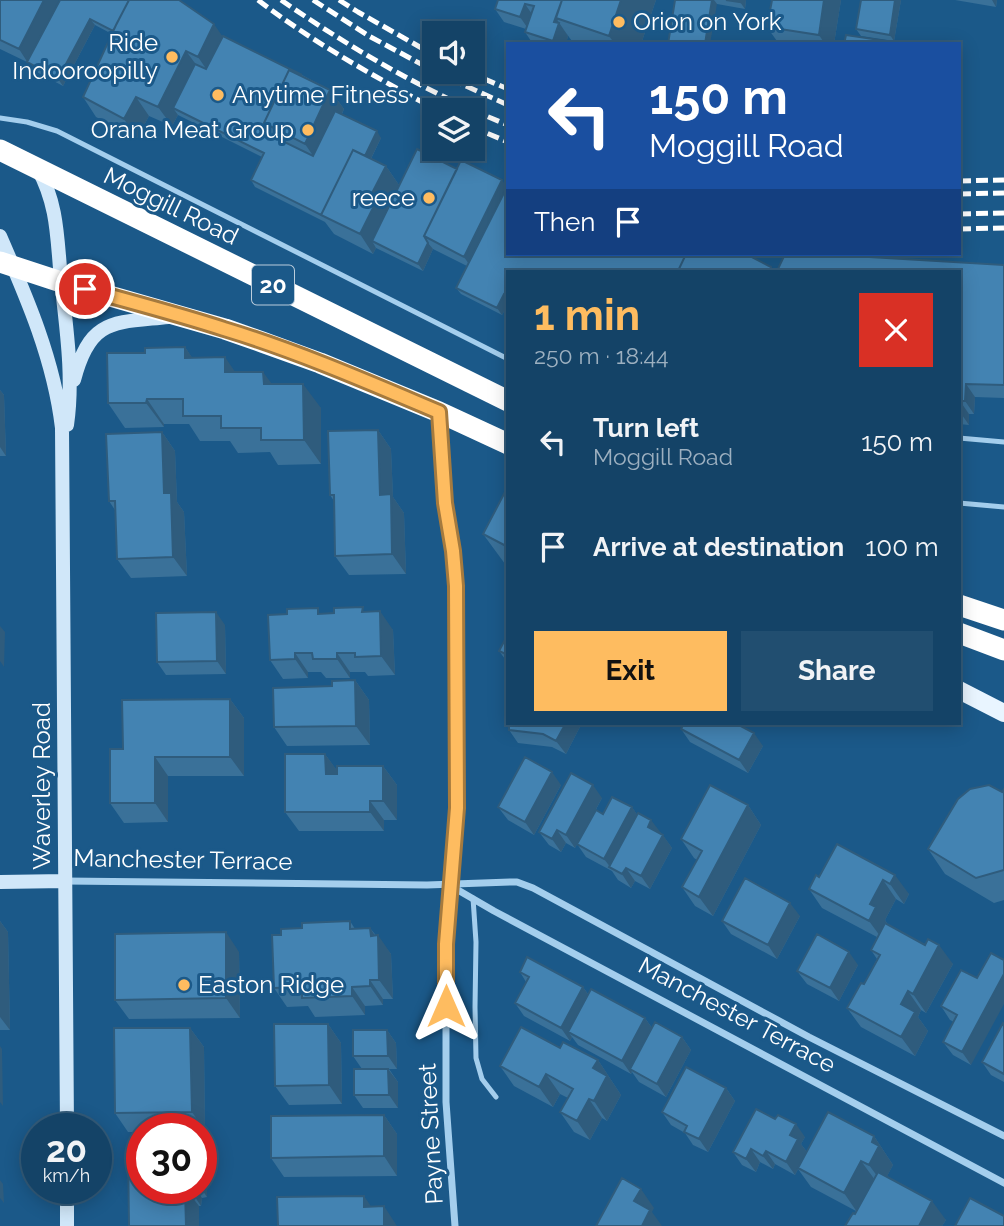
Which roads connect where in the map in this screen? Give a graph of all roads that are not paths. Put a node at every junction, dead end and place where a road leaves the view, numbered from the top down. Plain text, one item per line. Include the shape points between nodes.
1 (0, 118) edge
2 (4, 156) edge
3 (38, 169) junction
4 (0, 236) edge
5 (6, 264) edge
6 (61, 282) junction
7 (180, 316) junction
8 (506, 358) edge
9 (70, 394) junction
10 (506, 400) edge
11 (439, 412) junction
12 (961, 438) edge
13 (1004, 442) edge
14 (63, 443) junction
15 (506, 443) edge
16 (961, 503) edge
17 (1004, 507) edge
18 (961, 606) edge
19 (998, 615) edge
20 (961, 634) edge
21 (1004, 650) edge
22 (961, 691) edge
23 (1004, 713) edge
24 (0, 881) edge
25 (65, 881) junction
26 (450, 885) junction
27 (473, 898) junction
28 (496, 1097) dead end
29 (66, 1113) edge
30 (1004, 1136) edge
31 (1004, 1183) edge
32 (67, 1204) edge
33 (67, 1226) edge
34 (455, 1226) edge

1 - 8 lane, Moggill Road / 20 via 57,131
2 - 3 highway, Moggill Road / 20
3 - 6 street, Waverley Road via 55,214
3 - 10 highway, Moggill Road / 20
4 - 5 street, Waverley Road
5 - 6 highway, 20
5 - 14 street, Waverley Road via 37,324 60,412
6 - 7 highway, 20
6 - 9 street, Waverley Road
7 - 9 street via 119,322 101,330 82,355
7 - 11 highway, 20 via 320,363
9 - 14 street, Waverley Road
11 - 15 highway, 20
11 - 26 street, Payne Street via 456,586 457,808
12 - 13 lane
14 - 25 street, Waverley Road
16 - 17 lane
18 - 19 highway
20 - 21 highway
22 - 23 main road
24 - 25 street, Manchester Terrace
25 - 26 street, Manchester Terrace
25 - 29 street, Waverley Road
26 - 27 street, Manchester Terrace
26 - 30 street, Manchester Terrace via 510,881 533,888 808,1037
26 - 34 street, Payne Street via 446,1102
27 - 28 lane, Payne Street via 476,1058 482,1079
27 - 31 street, Manchester Terrace
32 - 33 street

